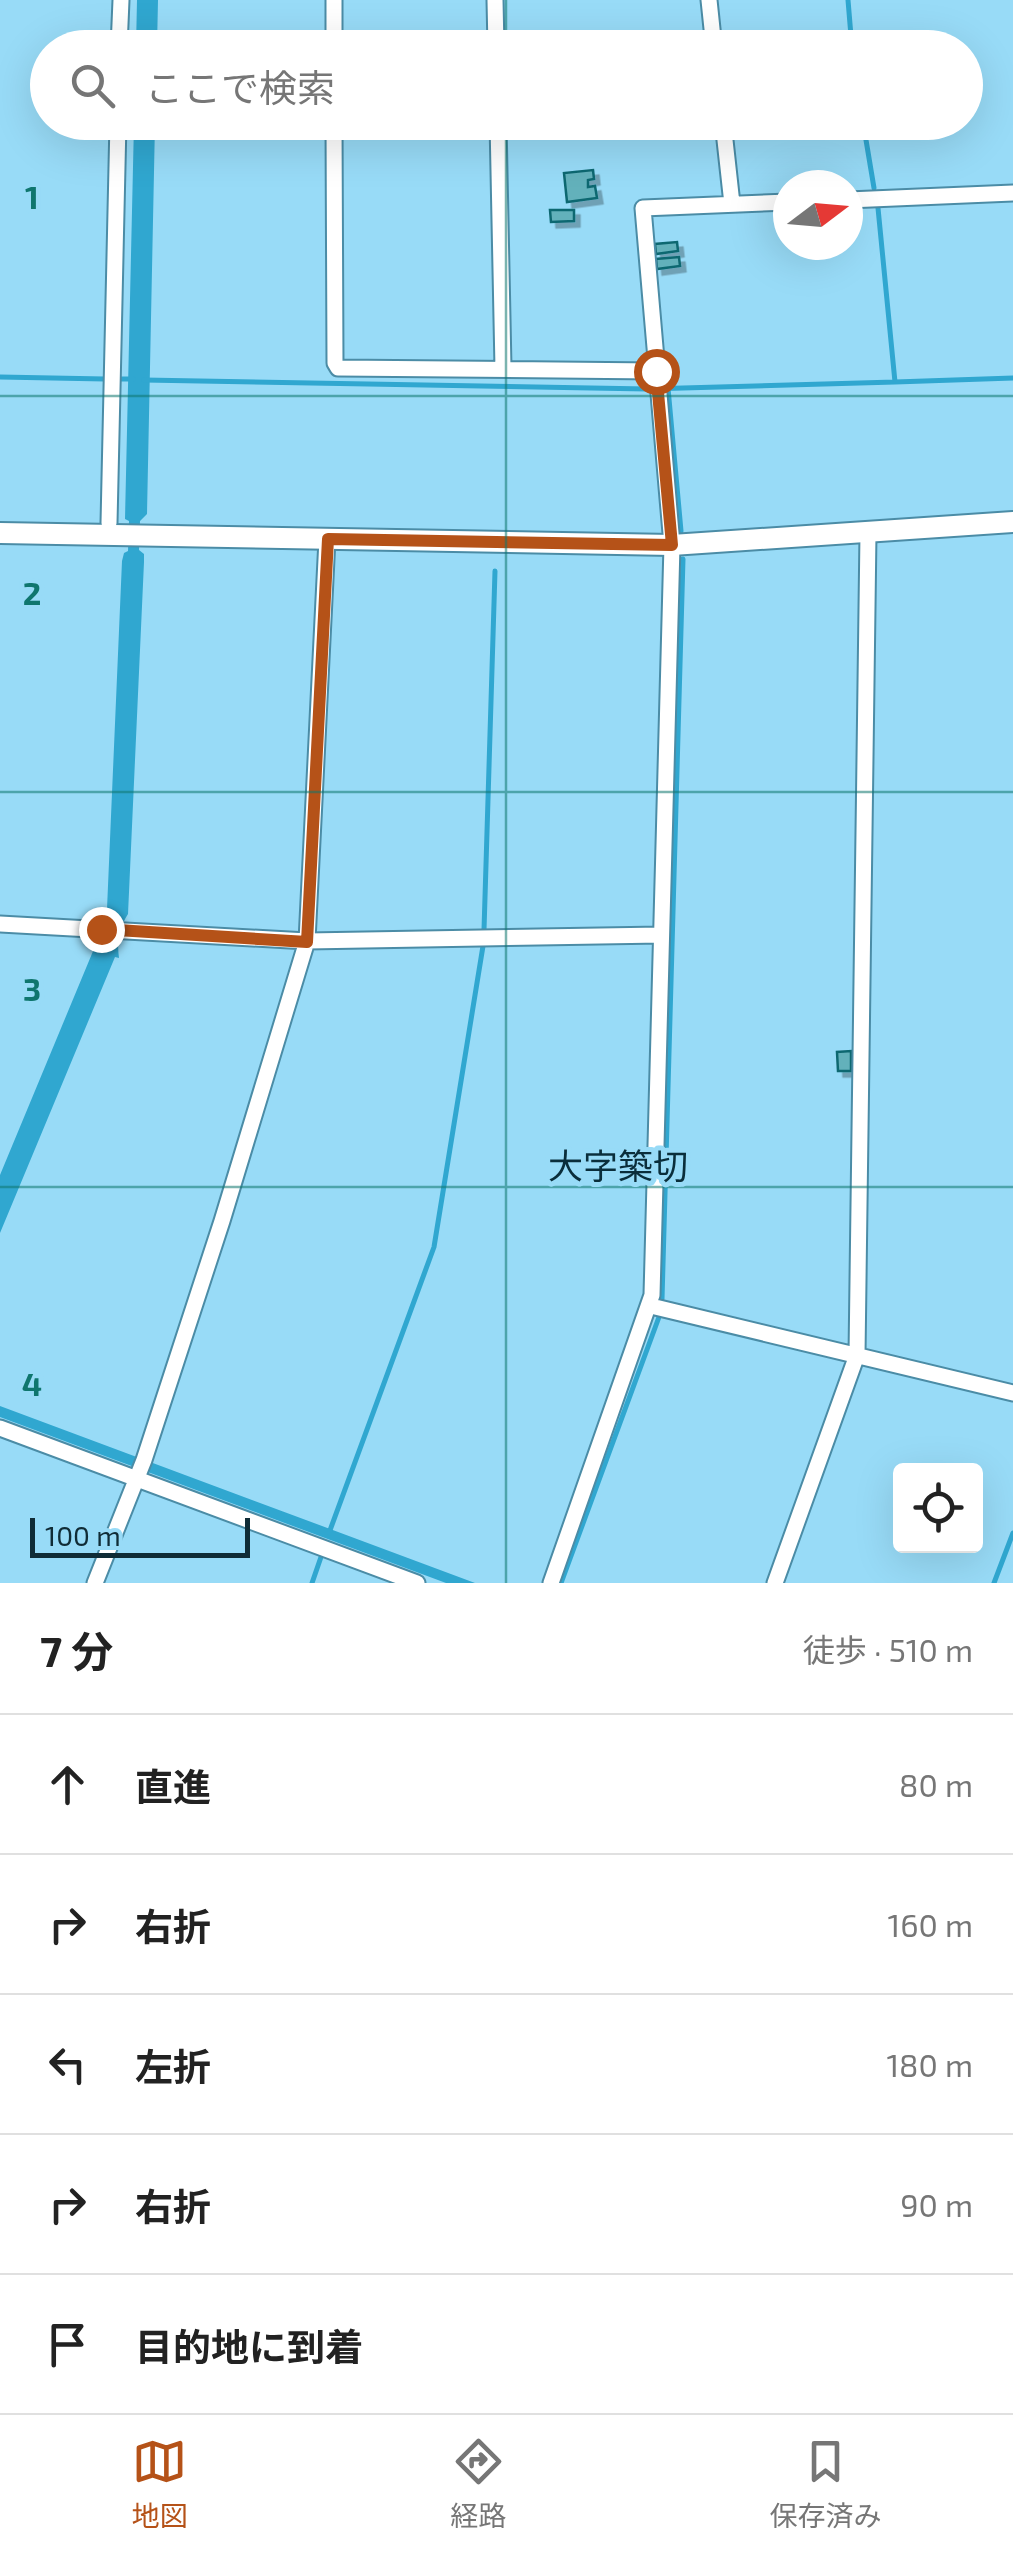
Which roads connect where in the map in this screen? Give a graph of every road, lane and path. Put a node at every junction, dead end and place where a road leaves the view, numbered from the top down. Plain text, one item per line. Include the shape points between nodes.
1 (120, 0) edge
2 (334, 0) edge
3 (495, 0) edge
4 (709, 0) edge
5 (120, 30) edge
6 (334, 30) edge
7 (496, 30) edge
8 (712, 30) edge
9 (118, 140) edge
10 (334, 140) edge
11 (498, 140) edge
12 (725, 140) edge
13 (1013, 194) edge
14 (863, 199) edge
15 (773, 203) edge
16 (732, 204) junction
17 (503, 368) junction
18 (657, 383) junction
19 (1013, 522) edge
20 (114, 529) junction
21 (0, 533) edge
22 (868, 533) junction
23 (328, 539) junction
24 (672, 545) junction
25 (0, 924) edge
26 (661, 936) junction
27 (307, 942) junction
28 (651, 1306) junction
29 (857, 1355) junction
30 (1013, 1393) edge
31 (0, 1428) edge
32 (141, 1470) junction
33 (95, 1583) edge
34 (417, 1583) edge
35 (551, 1583) edge
36 (775, 1583) edge

1 - 5 street
2 - 6 street
3 - 7 street
4 - 8 street
9 - 20 street
10 - 17 street via 338,368
11 - 17 street
12 - 16 street
13 - 14 street
15 - 16 street
16 - 18 street via 643,208
17 - 18 street
18 - 24 street
19 - 22 street
20 - 21 street
20 - 23 street via 149,537
22 - 24 street
22 - 29 street
23 - 24 street
23 - 27 street
24 - 26 street
25 - 27 street
26 - 27 street
26 - 28 street
27 - 32 street
28 - 29 street
28 - 35 street
29 - 30 street
29 - 36 street
31 - 32 street
32 - 33 street
32 - 34 street

